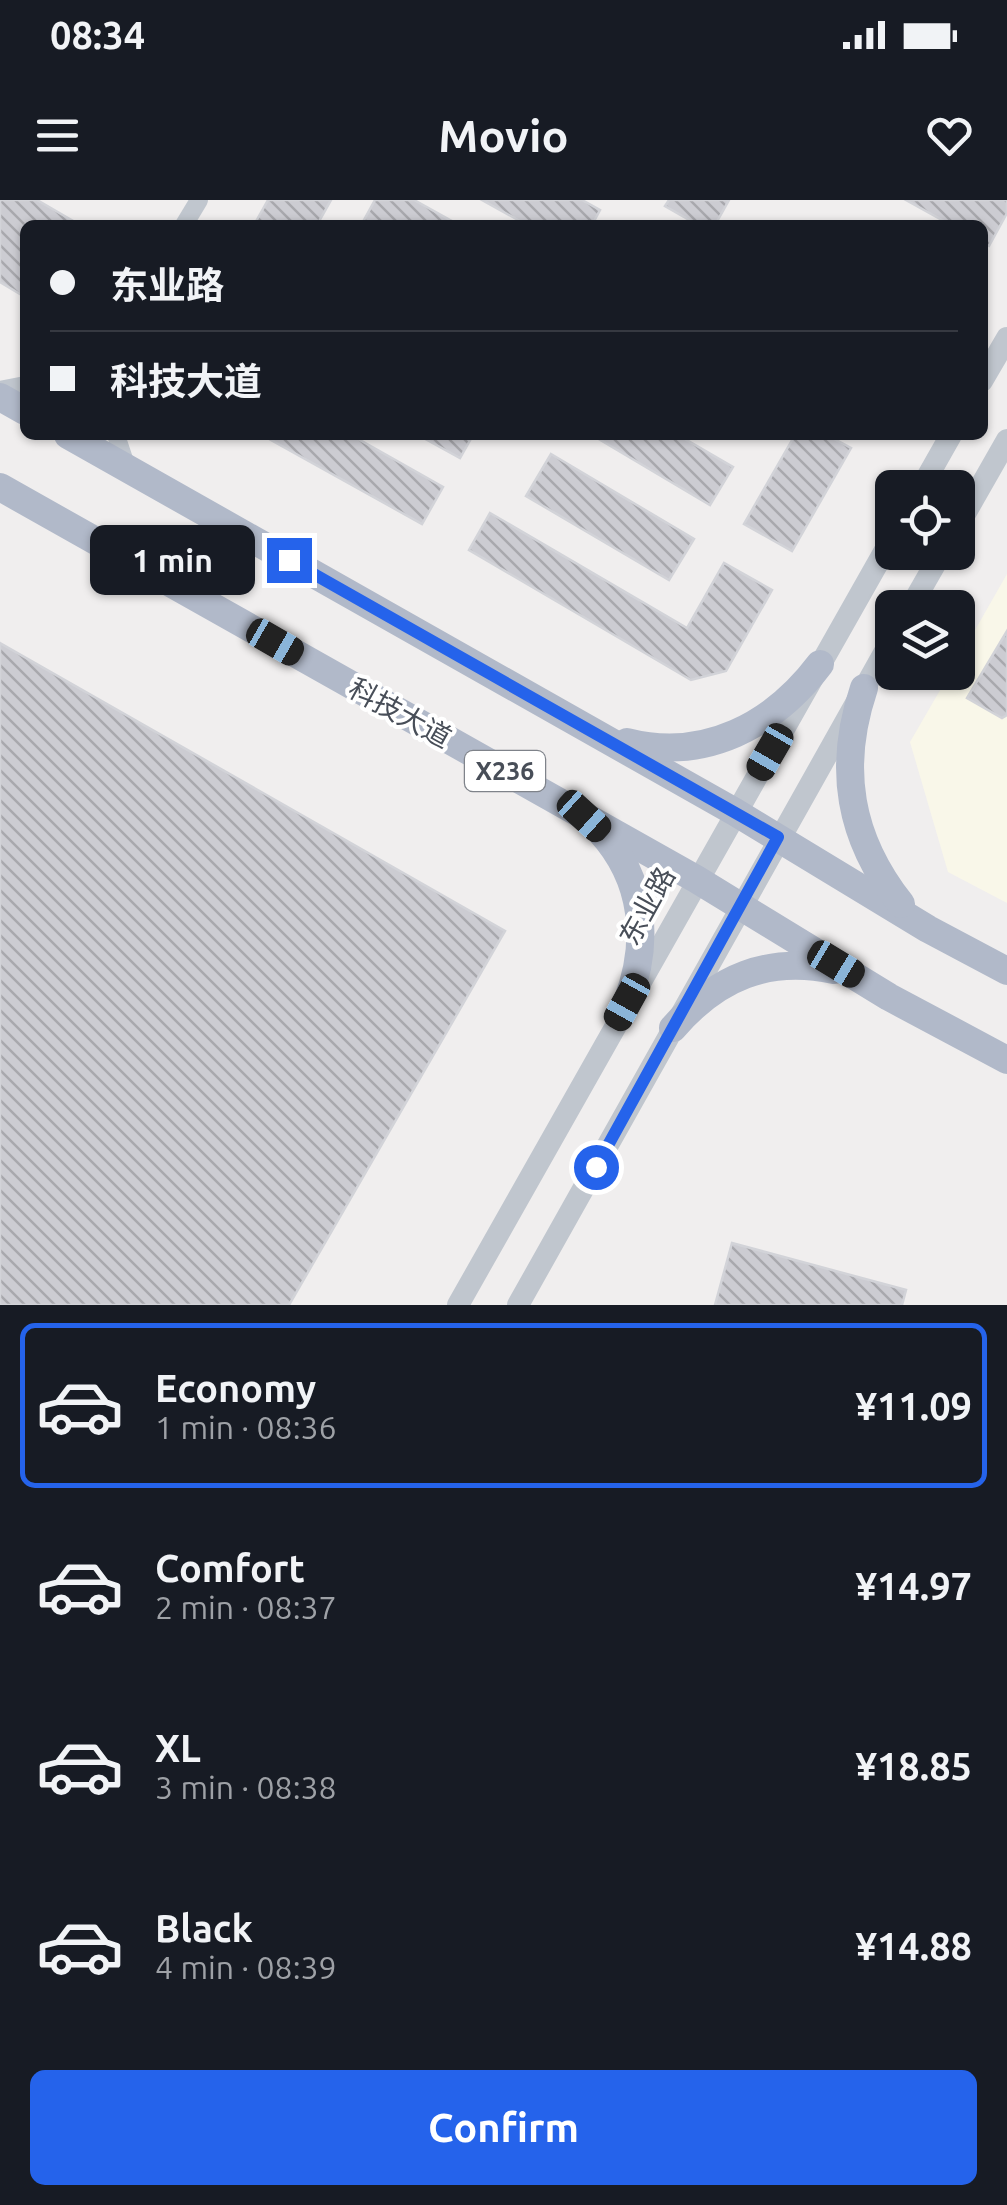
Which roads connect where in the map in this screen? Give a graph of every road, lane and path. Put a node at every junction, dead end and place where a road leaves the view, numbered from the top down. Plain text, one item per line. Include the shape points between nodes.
1 (1007, 338) edge
2 (988, 370) edge
3 (77, 440) edge
4 (118, 440) edge
5 (948, 440) edge
6 (1007, 440) edge
7 (127, 468) junction
8 (931, 470) edge
9 (0, 487) edge
10 (975, 496) edge
11 (875, 568) edge
12 (820, 664) junction
13 (875, 669) edge
14 (864, 688) junction
15 (582, 725) junction
16 (735, 812) junction
17 (584, 816) junction
18 (778, 837) junction
19 (696, 879) junction
20 (742, 907) junction
21 (928, 929) junction
22 (1007, 972) edge
23 (867, 984) junction
24 (627, 1002) junction
25 (673, 1028) junction
26 (1007, 1060) edge
27 (458, 1305) edge
28 (518, 1305) edge

1 - 2 street
3 - 7 main road, X236
4 - 7 street
5 - 8 street
6 - 10 street
7 - 15 main road, X236
9 - 17 main road, 科技大道 / X236
11 - 12 street, 东业路
12 - 15 main road via 781,708 714,742 638,745
12 - 16 street, 东业路
13 - 14 street
14 - 18 street
14 - 21 main road via 848,752 854,819 882,880
15 - 16 main road, X236
16 - 18 main road, X236
16 - 19 street, 东业路
17 - 19 main road, 科技大道 / X236
17 - 24 main road via 618,854 638,902 642,953
18 - 20 street
18 - 21 main road, X236
19 - 20 main road, 科技大道 / X236
19 - 24 street, 东业路
20 - 23 main road, 科技大道 / X236
20 - 25 street
21 - 22 main road, X236
23 - 25 main road via 808,964 746,972 718,985
23 - 26 main road, 科技大道 / X236
24 - 27 street, 东业路
25 - 28 street

